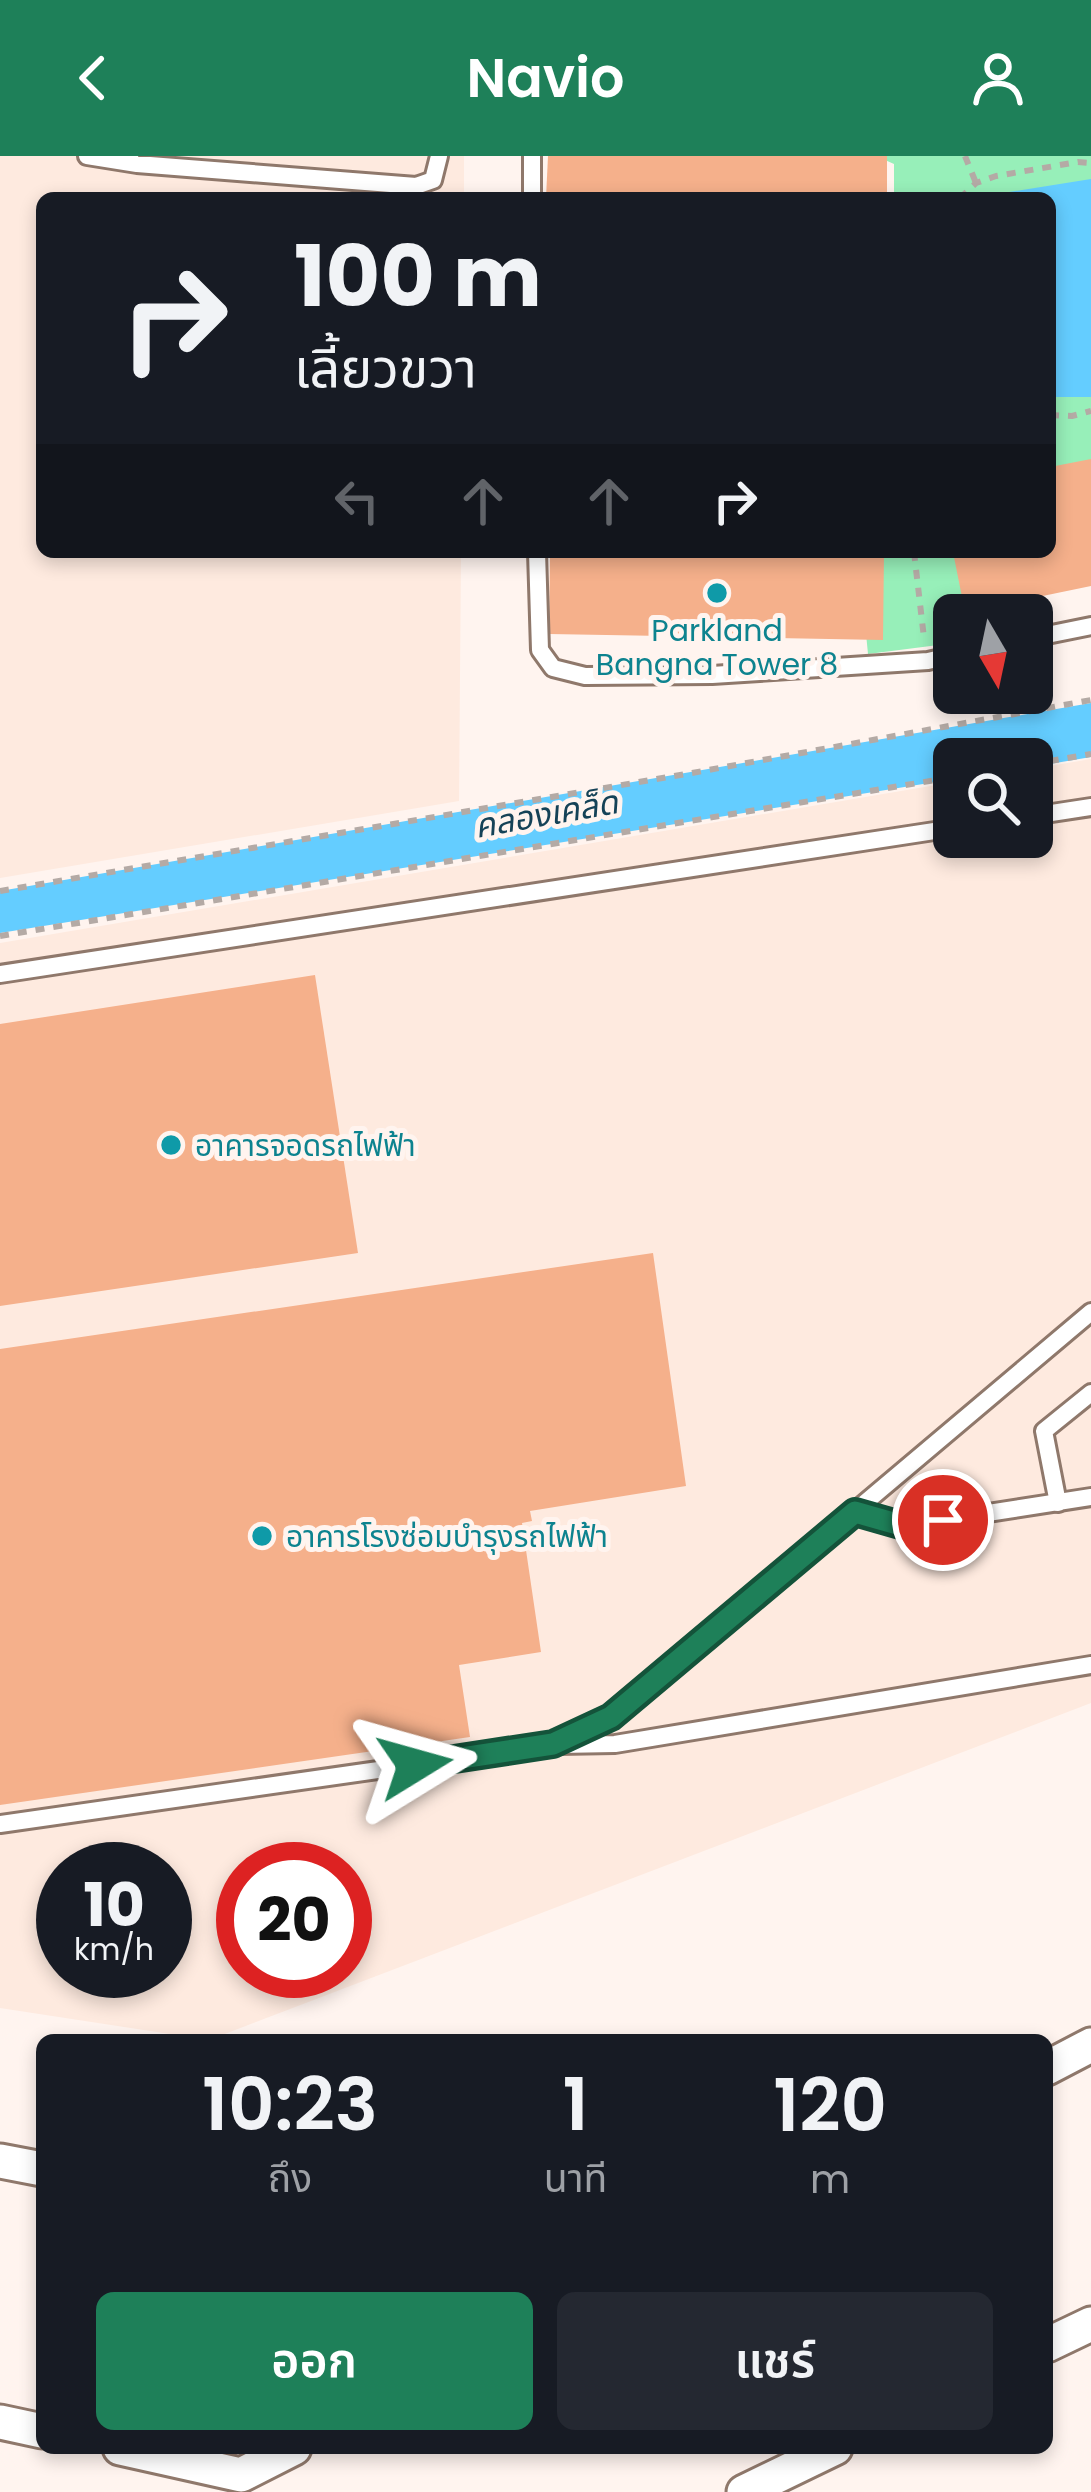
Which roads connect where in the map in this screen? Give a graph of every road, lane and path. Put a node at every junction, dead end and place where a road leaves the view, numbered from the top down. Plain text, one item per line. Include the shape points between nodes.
1 (87, 156) edge
2 (439, 156) edge
3 (532, 156) edge
4 (965, 156) edge
5 (1091, 163) edge
6 (976, 184) junction
7 (532, 192) edge
8 (967, 192) edge
9 (1091, 411) edge
10 (1056, 415) edge
11 (537, 558) edge
12 (915, 558) edge
13 (1091, 626) edge
14 (1053, 634) edge
15 (933, 660) edge
16 (928, 661) junction
17 (1091, 700) edge
18 (1091, 754) edge
19 (1053, 760) edge
20 (933, 780) edge
21 (1091, 807) edge
22 (1053, 813) edge
23 (933, 831) edge
24 (0, 891) edge
25 (0, 936) edge
26 (0, 974) edge
27 (1091, 1312) edge
28 (1091, 1393) edge
29 (1091, 1497) edge
30 (1058, 1503) junction
31 (855, 1512) junction
32 (1091, 1665) edge
33 (553, 1744) junction
34 (0, 1824) edge
35 (1091, 2045) edge
36 (1053, 2065) edge
37 (0, 2161) edge
38 (36, 2168) edge
39 (1091, 2324) edge
40 (1053, 2342) edge
41 (0, 2422) edge
42 (36, 2430) edge
43 (150, 2454) edge
44 (281, 2454) edge
45 (823, 2454) edge
46 (242, 2472) edge
47 (744, 2492) edge

1 - 2 lane via 416,186 434,180
3 - 7 lane
4 - 6 path
5 - 6 path
6 - 8 path
9 - 10 path
11 - 16 lane via 540,650 553,668 585,676 712,674
12 - 16 path
13 - 14 lane
15 - 16 lane
17 - 24 path
18 - 19 path
20 - 25 path
21 - 22 lane
23 - 26 lane
27 - 31 lane
28 - 30 lane via 1044,1430
29 - 30 lane
30 - 31 lane via 904,1526
31 - 33 lane via 611,1717
32 - 33 lane via 615,1744
33 - 34 lane
35 - 36 street
37 - 38 street
39 - 40 street
41 - 42 street
43 - 46 street
44 - 46 street
45 - 47 street

